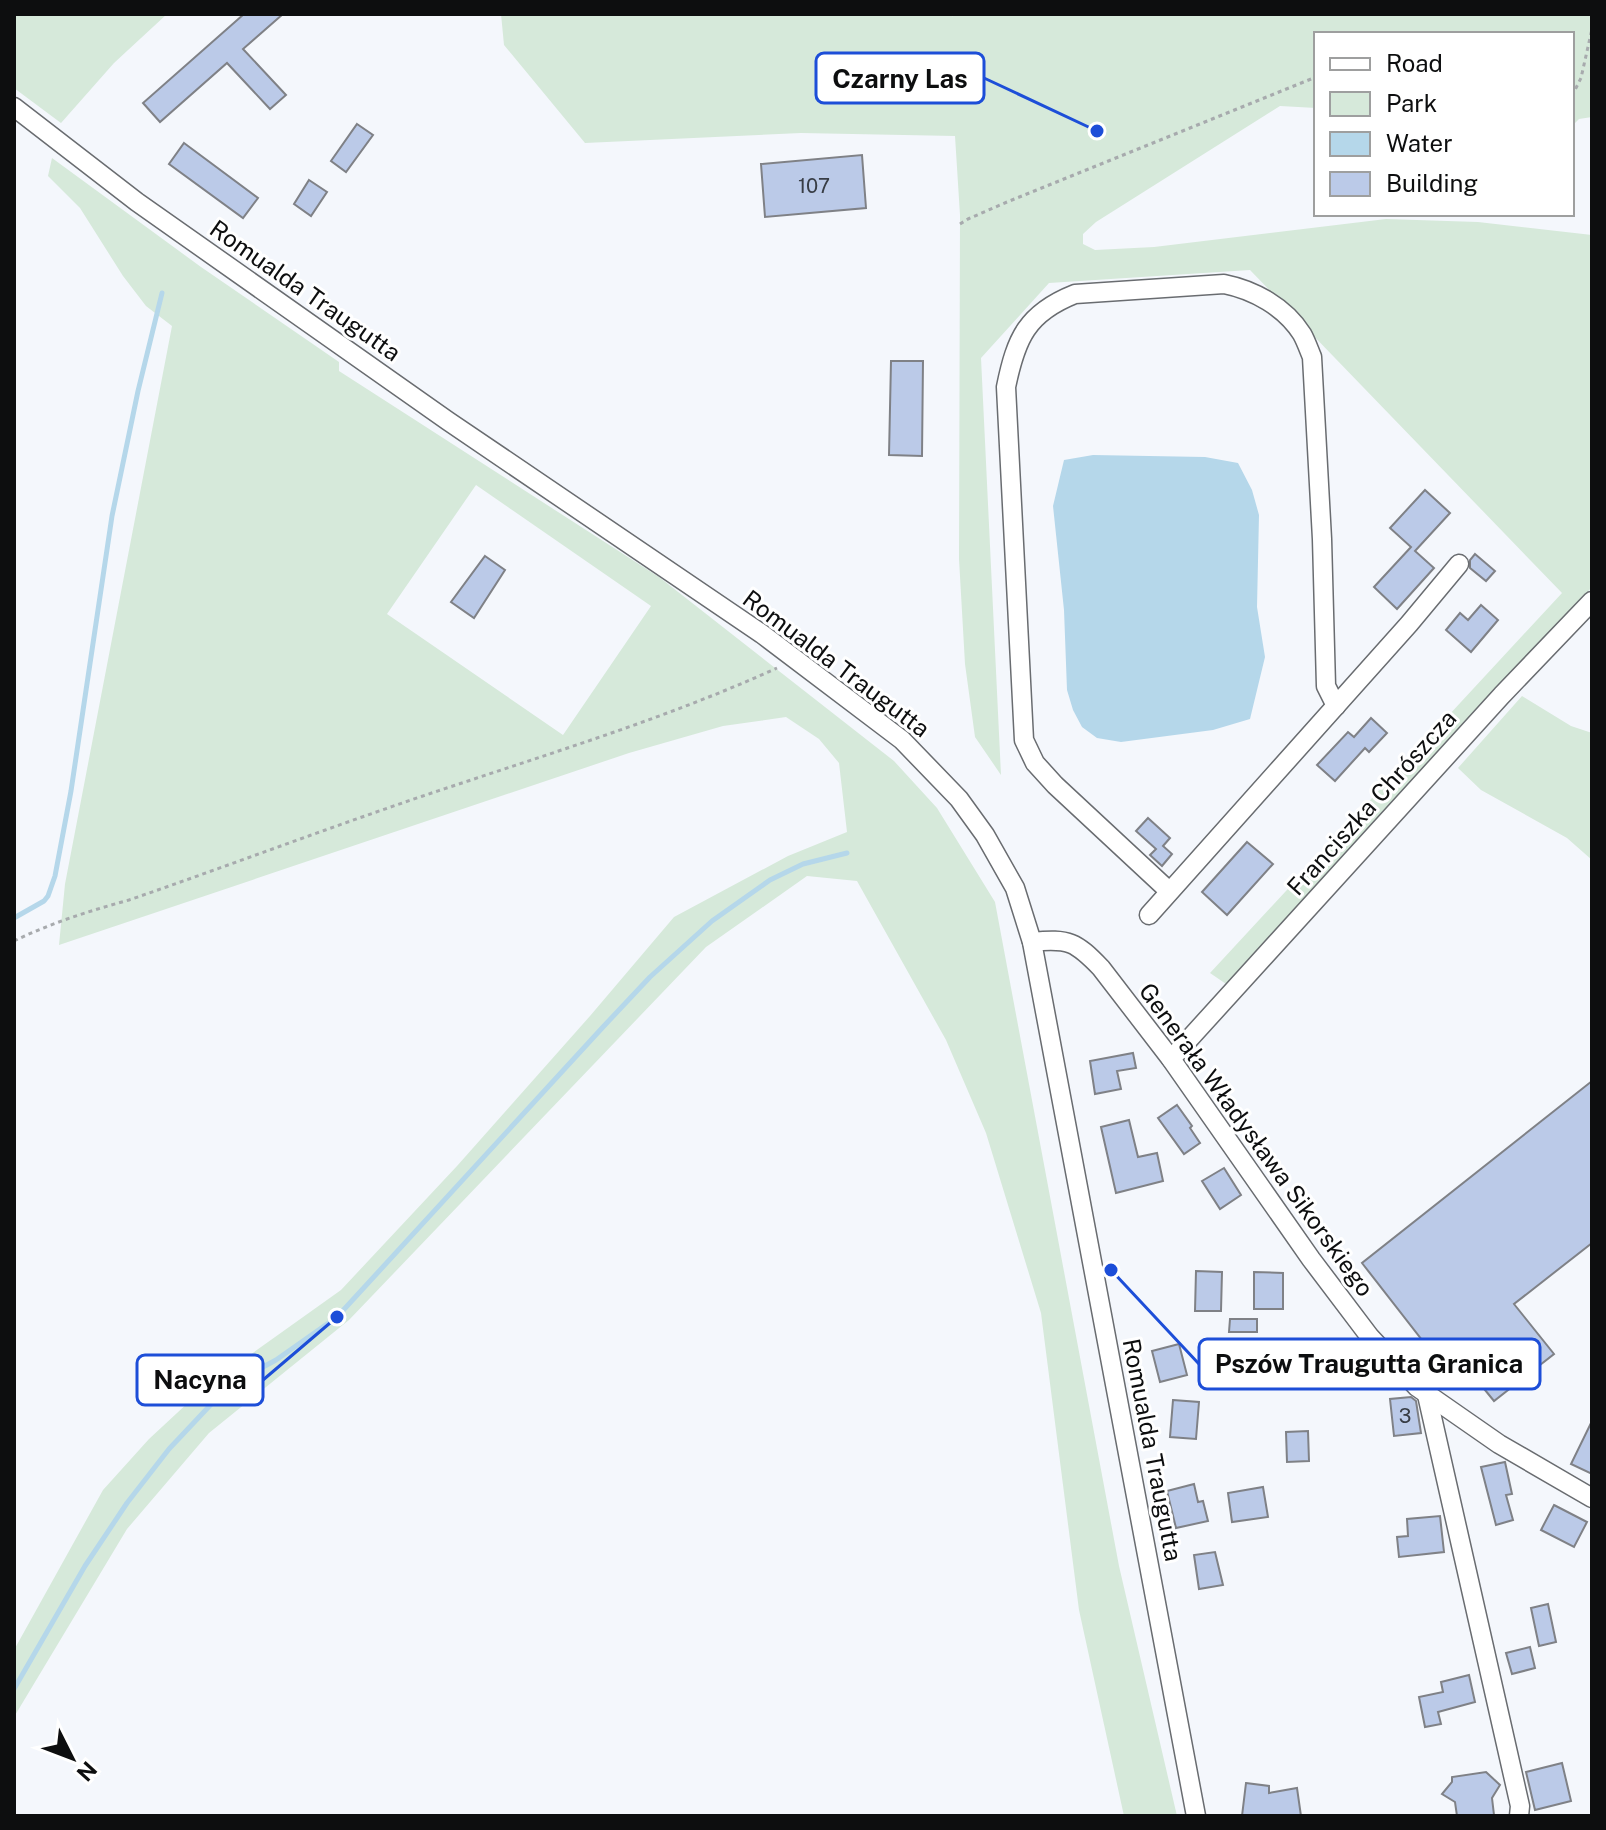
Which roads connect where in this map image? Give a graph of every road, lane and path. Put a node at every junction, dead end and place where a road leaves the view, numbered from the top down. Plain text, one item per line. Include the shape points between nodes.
1 (1592, 29) edge
2 (1314, 78) edge
3 (1574, 92) edge
4 (14, 107) edge
5 (960, 224) dead end
6 (1459, 564) dead end
7 (1592, 601) edge
8 (795, 659) junction
9 (1336, 706) junction
10 (1169, 891) junction
11 (1149, 915) dead end
12 (14, 941) edge
13 (1032, 942) junction
14 (1171, 1059) junction
15 (1427, 1395) junction
16 (1592, 1498) edge
17 (1196, 1816) edge
18 (1519, 1816) edge

1 - 3 path
2 - 5 path
4 - 8 street, Romualda Traugutta via 163,220
6 - 9 street
7 - 14 street, Franciszka Chrószcza
8 - 12 path via 615,733
8 - 13 street, Romualda Traugutta via 902,740 959,799 1008,872
9 - 10 street
9 - 10 street via 1326,686 1312,357 1302,334 1267,300 1224,284 1075,294 1053,303 1032,320 1018,343 1006,387 1024,740 1055,785
10 - 11 street
13 - 14 street, Generała Władysława Sikorskiego via 1068,941 1089,956
13 - 17 street, Romualda Traugutta
14 - 15 street, Generała Władysława Sikorskiego via 1362,1326
15 - 16 street, Generała Władysława Sikorskiego
15 - 18 street

